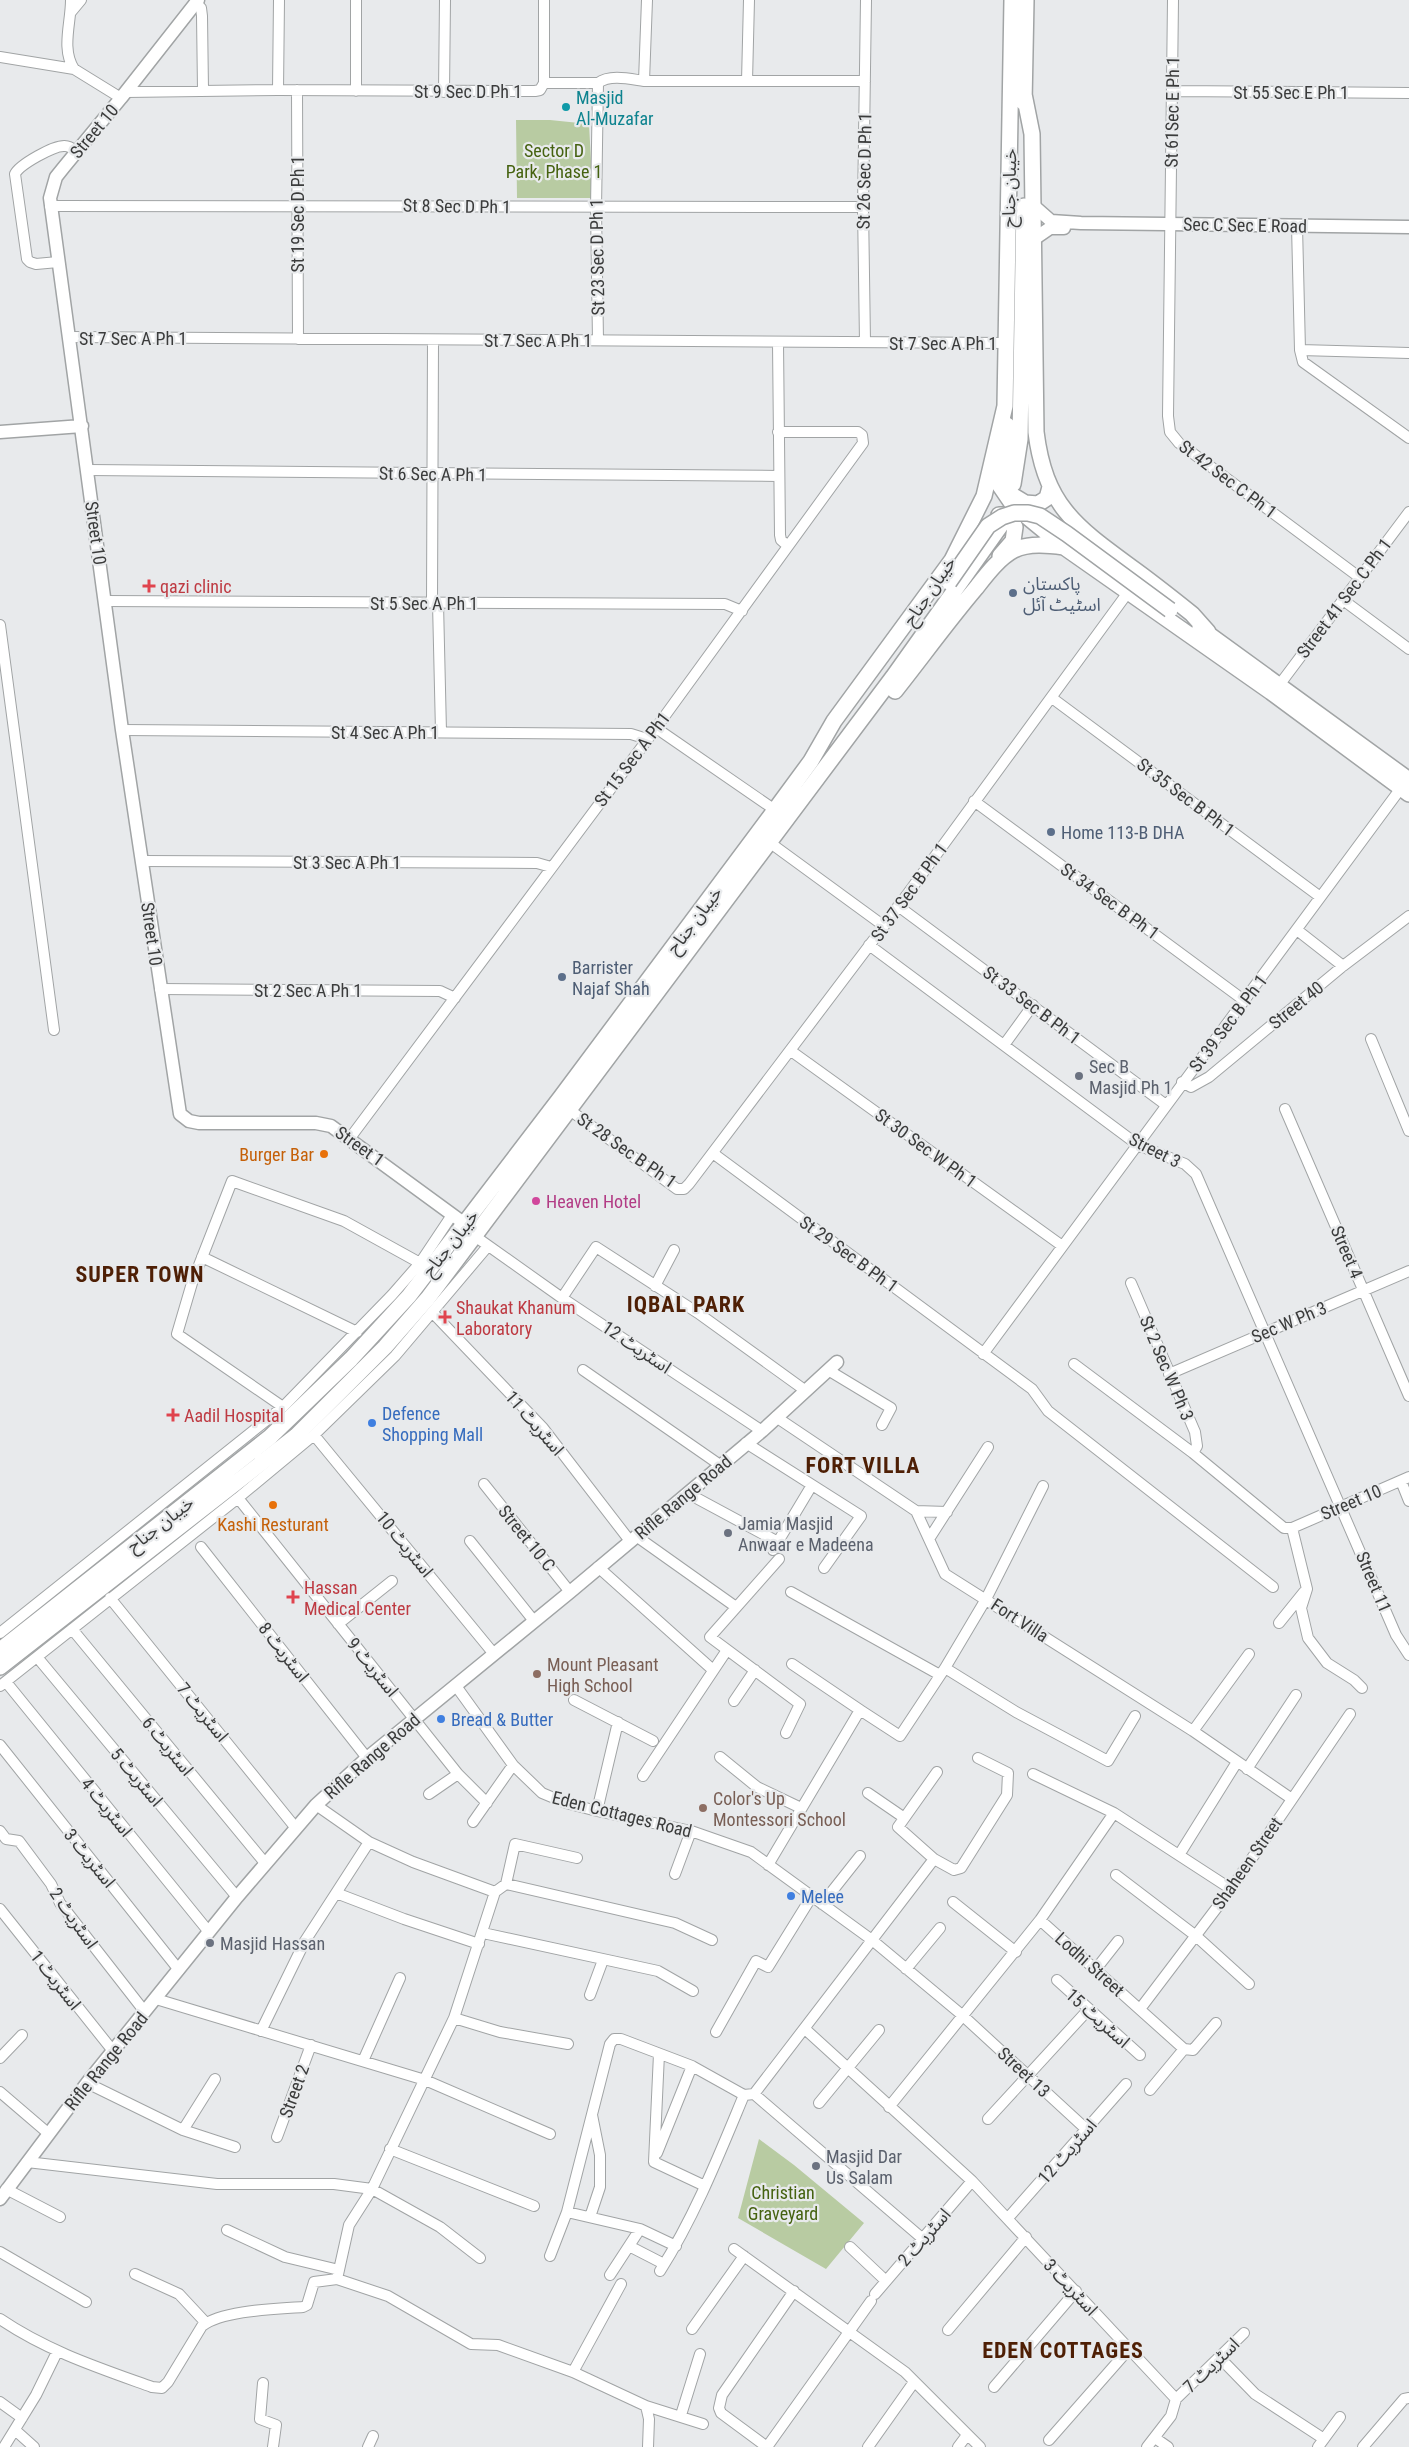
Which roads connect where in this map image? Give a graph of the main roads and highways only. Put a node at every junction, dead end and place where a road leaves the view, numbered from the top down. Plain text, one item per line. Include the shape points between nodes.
1 (1012, 0) edge
2 (1026, 0) edge
3 (1024, 94) junction
4 (1005, 406) junction
5 (1050, 488) junction
6 (1008, 489) junction
7 (1004, 521) dead end
8 (1064, 547) junction
9 (952, 560) junction
10 (994, 566) junction
11 (1208, 632) junction
12 (817, 766) junction
13 (1406, 787) edge
14 (0, 1650) edge
15 (0, 1667) edge

1 - 4 main road, خیبان جناح
2 - 3 main road, خیبان جناح
3 - 5 main road via 1032,134 1036,432 1038,455
3 - 6 main road, خیبان جناح via 1022,407 1020,439
4 - 6 main road via 1008,450 1000,486
4 - 9 main road, خیبان جناح via 984,496
5 - 6 main road via 1045,500 1034,505 1010,494
5 - 11 main road via 1078,527 1192,614
6 - 8 main road via 1013,505
7 - 12 main road, خیبان جناح via 894,677
8 - 10 main road via 1022,547 1010,552
8 - 13 main road
9 - 10 main road via 984,523 1006,515 1014,523 1013,541
9 - 12 main road, خیبان جناح via 834,721
10 - 12 main road via 851,748
11 - 12 main road, bridge via 1170,610 1040,516 1014,513 1002,517 988,526 883,675 828,745
11 - 13 main road via 1280,684
12 - 14 main road, خیبان جناح via 775,810 458,1220 403,1303 351,1359 277,1430
12 - 15 main road, خیبان جناح via 769,842 571,1111 482,1242 385,1347 296,1436

